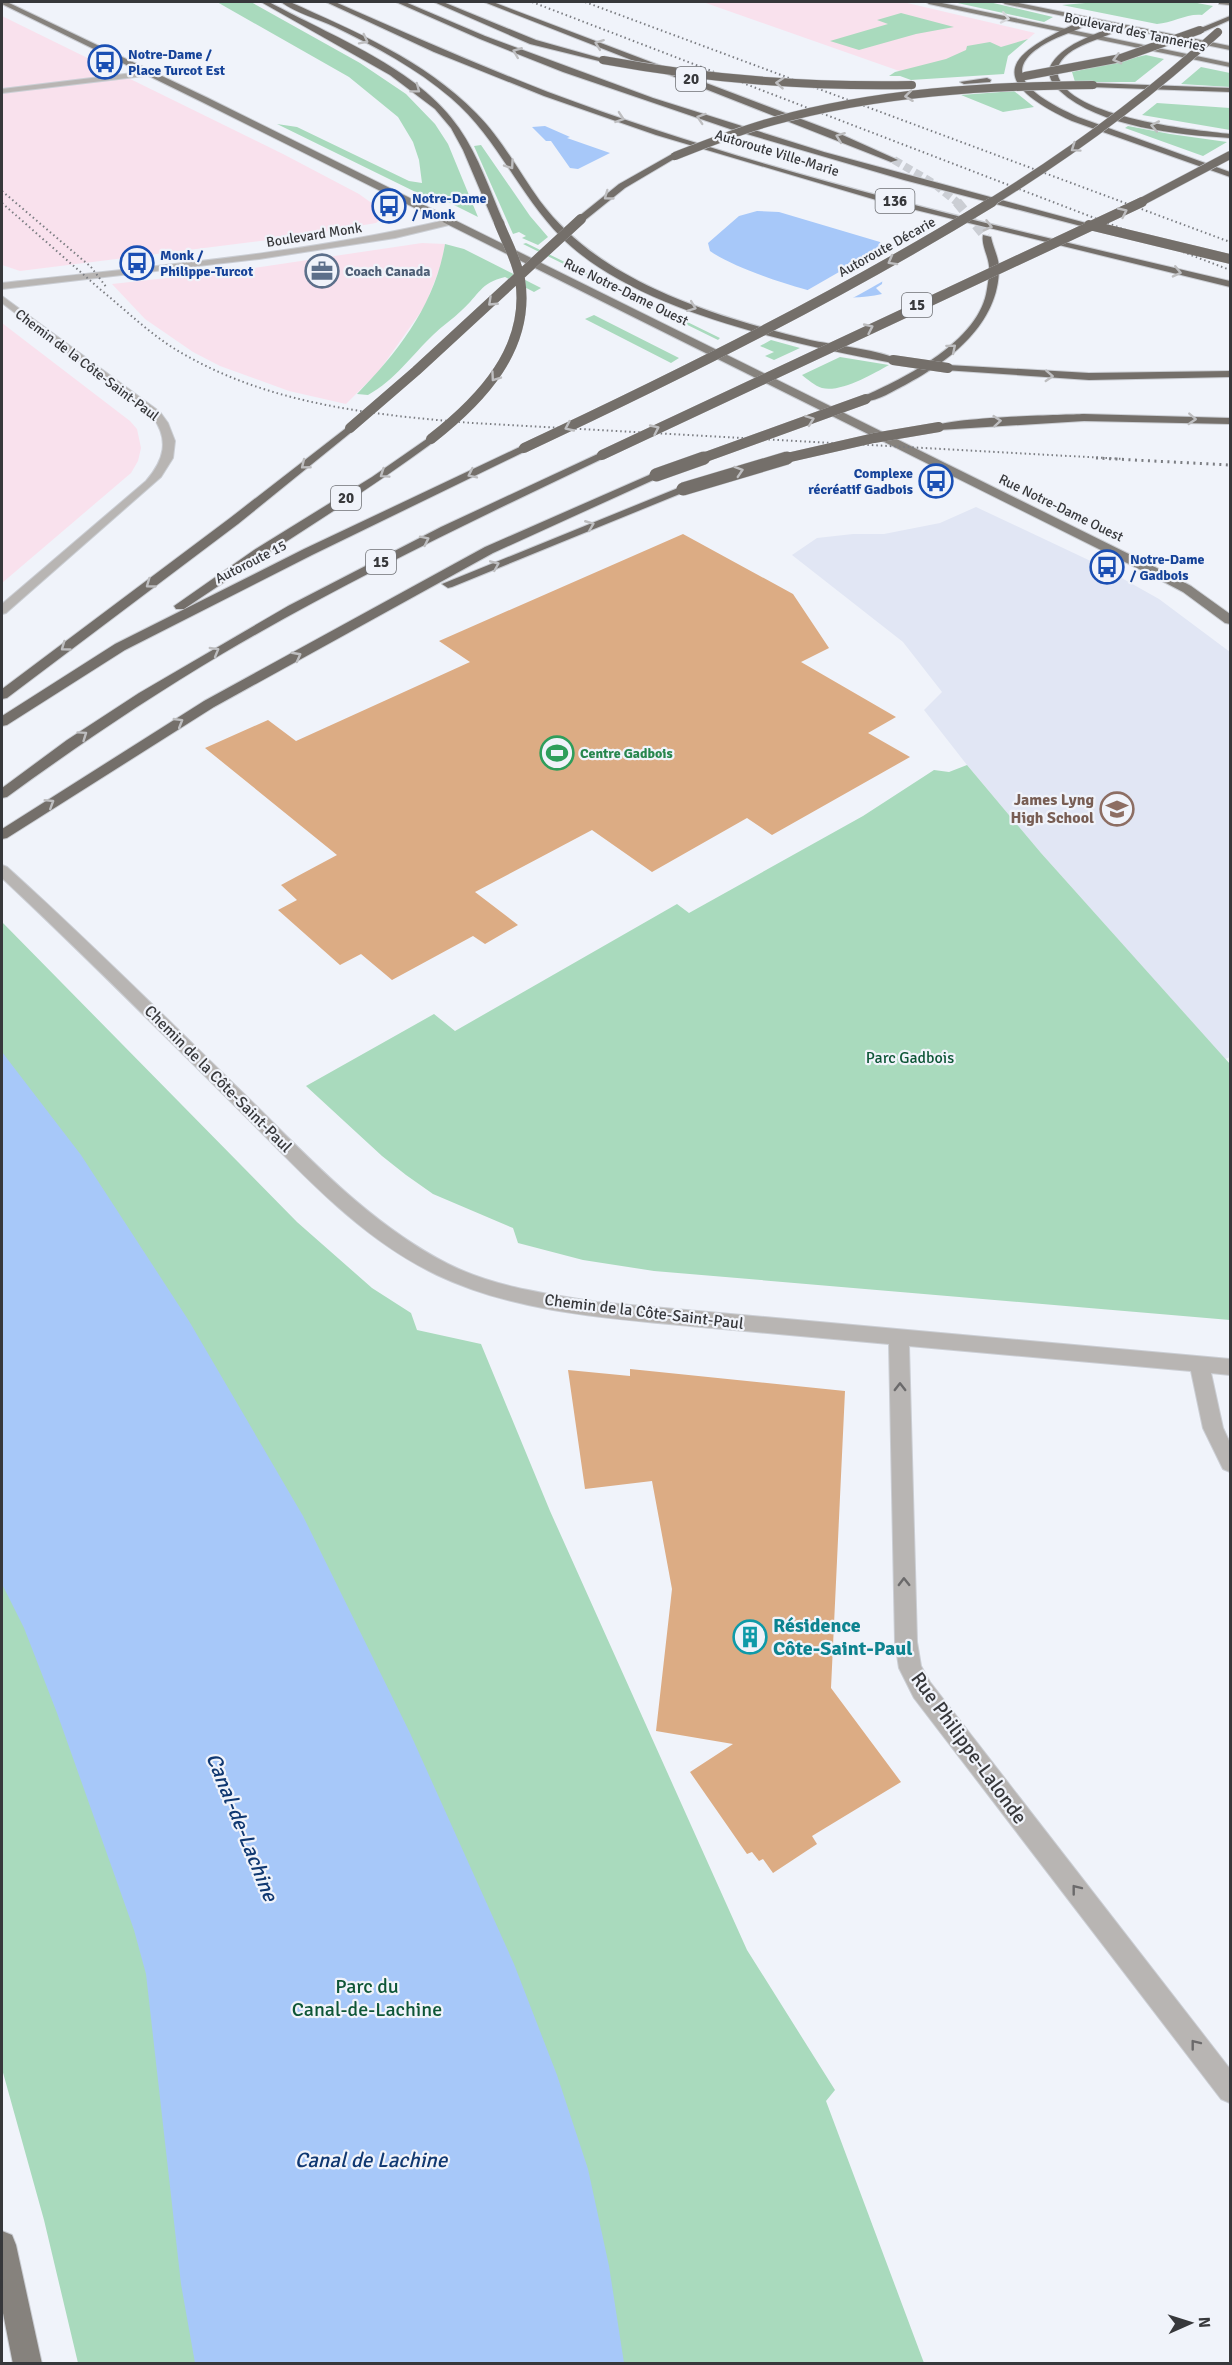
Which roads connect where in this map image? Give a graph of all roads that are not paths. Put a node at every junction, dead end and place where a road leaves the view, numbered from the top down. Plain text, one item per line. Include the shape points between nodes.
1 (2, 2) edge
2 (265, 2) edge
3 (285, 2) edge
4 (330, 2) edge
5 (400, 2) edge
6 (438, 2) edge
7 (488, 2) edge
8 (929, 2) edge
9 (1005, 2) edge
10 (1222, 2) edge
11 (1230, 3) edge
12 (1230, 19) edge
13 (1091, 20) junction
14 (1122, 26) junction
15 (1067, 31) junction
16 (1098, 38) junction
17 (1230, 48) edge
18 (1230, 65) edge
19 (149, 73) junction
20 (1230, 90) edge
21 (2, 91) edge
22 (1230, 136) edge
23 (1230, 155) edge
24 (894, 160) tunnel mouth
25 (1230, 174) edge
26 (450, 222) junction
27 (986, 237) tunnel mouth
28 (1230, 259) edge
29 (1230, 284) edge
30 (2, 286) edge
31 (2, 299) edge
32 (1230, 374) edge
33 (1230, 421) edge
34 (524, 448) joint
35 (2, 610) edge
36 (363, 620) junction
37 (1230, 620) edge
38 (120, 647) junction
39 (2, 695) edge
40 (2, 722) edge
41 (2, 794) edge
42 (2, 835) edge
43 (2, 870) edge
44 (899, 1338) junction
45 (1199, 1364) junction
46 (1230, 1367) edge
47 (1230, 1462) edge
48 (1230, 2090) edge
49 (2, 2245) edge
50 (28, 2364) edge

1 - 19 main road, Rue Notre-Dame Ouest
2 -> 38 highway, 20, bridge via 387,70 437,107 454,127 469,153 520,278 518,328 493,380 461,416 376,479
3 -> 32 highway, bridge via 389,53 445,89 485,128 556,227 600,262 664,296 801,341 948,368 1115,378
4 -> 29 highway, Autoroute Ville-Marie / 136 via 521,83 729,153 1001,230
28 -> 5 highway, Autoroute Ville-Marie / 136, bridge via 872,170 702,118 536,59
12 -> 6 highway, bridge via 1155,47 1050,72 964,82 868,86 685,74 603,60 533,42
24 -> 7 highway, 20
8 -> 15 main road, Boulevard des Tanneries
9 - 13 main road, Boulevard des Tanneries
10 - 11 main road
12 -> 34 highway, Autoroute Décarie / 15, bridge via 1188,61 1125,112 972,215 779,324
13 - 14 main road, Boulevard des Tanneries
13 - 15 highway
14 - 16 highway
14 - 17 main road, Boulevard des Tanneries
15 - 16 main road, Boulevard des Tanneries
15 - 25 highway via 1032,49 1020,63 1019,79 1033,96 1075,119
16 - 18 main road, Boulevard des Tanneries
22 -> 16 highway via 1131,120 1095,109 1068,94 1054,78 1054,64 1070,51
19 - 21 street
19 - 26 main road, Rue Notre-Dame Ouest
20 -> 39 highway, bridge via 1093,84 984,88 859,103 762,125 675,156 622,186 350,428 234,521
41 -> 23 highway, 15, bridge via 106,719 297,604 602,454 1122,212
26 - 30 street, Boulevard Monk via 394,236 284,253
26 - 37 main road, Rue Notre-Dame Ouest via 1149,569 1187,589
36 -> 27 highway, bridge via 489,550 656,475 866,399 925,369 951,350 984,311 992,292 994,263
31 - 35 street, Chemin de la Côte-Saint-Paul via 156,414 166,427 170,443 166,461 150,483
36 -> 33 highway, bridge via 683,489 814,449 939,427 1071,417
34 -> 38 highway, Autoroute 15 / 15
42 -> 36 highway via 209,704
38 - 40 highway, Autoroute 15 / 15
43 - 44 street, Chemin de la Côte-Saint-Paul via 73,935 335,1195 387,1237 444,1269 507,1293 597,1310
44 - 45 street, Chemin de la Côte-Saint-Paul
48 -> 44 street, Rue Philippe-Lalonde via 922,1690 910,1668 906,1642
45 - 46 street, Chemin de la Côte-Saint-Paul
45 - 47 street via 1213,1428
49 - 50 main road

